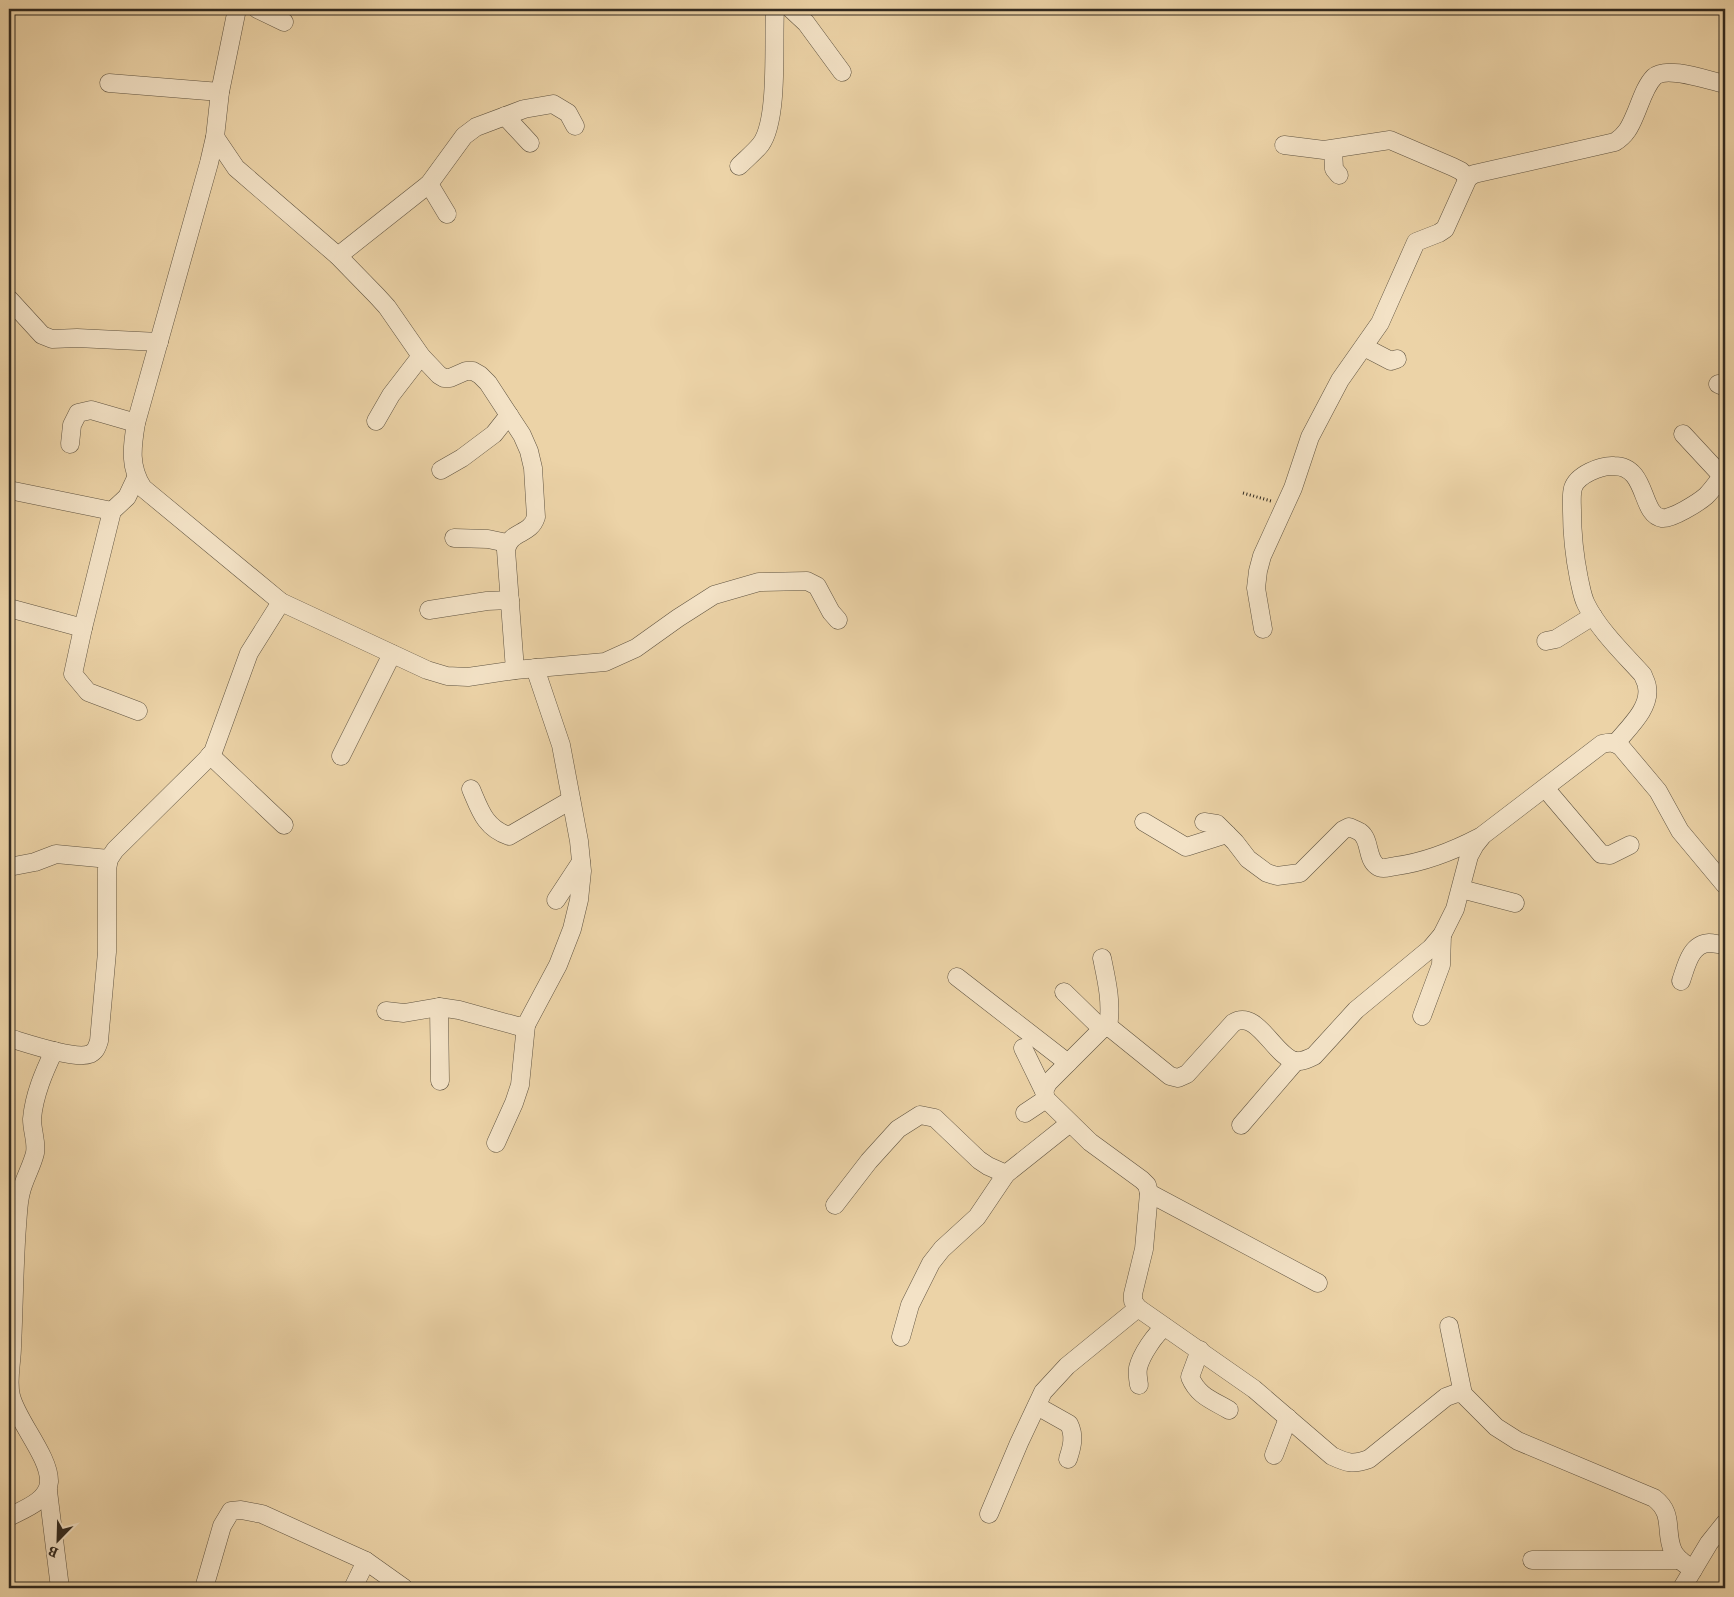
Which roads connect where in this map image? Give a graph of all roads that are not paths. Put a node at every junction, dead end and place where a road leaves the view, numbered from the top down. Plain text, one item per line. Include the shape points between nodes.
1 (237, 9) edge
2 (258, 9) edge
3 (774, 9) edge
4 (791, 9) edge
5 (284, 22) dead end
6 (842, 72) dead end
7 (109, 83) dead end
8 (1725, 84) edge
9 (220, 92) junction
10 (505, 116) junction
11 (574, 126) dead end
12 (215, 137) junction
13 (530, 143) dead end
14 (1284, 145) dead end
15 (1333, 149) junction
16 (209, 163) junction
17 (739, 166) dead end
18 (236, 168) junction
19 (1339, 175) dead end
20 (1468, 178) junction
21 (429, 184) junction
22 (447, 214) dead end
23 (338, 256) junction
24 (9, 299) edge
25 (159, 342) junction
26 (1364, 347) junction
27 (421, 356) junction
28 (1397, 359) dead end
29 (509, 415) junction
30 (376, 421) dead end
31 (136, 423) junction
32 (1683, 434) dead end
33 (70, 444) dead end
34 (441, 470) dead end
35 (1724, 474) edge
36 (136, 478) junction
37 (9, 490) edge
38 (112, 511) junction
39 (454, 538) dead end
40 (507, 543) junction
41 (510, 600) junction
42 (282, 602) junction
43 (9, 608) edge
44 (429, 610) dead end
45 (1593, 616) junction
46 (838, 620) dead end
47 (83, 628) junction
48 (1263, 629) dead end
49 (1546, 641) dead end
50 (392, 654) junction
51 (535, 668) junction
52 (515, 670) junction
53 (138, 711) dead end
54 (1616, 743) junction
55 (210, 755) junction
56 (341, 756) dead end
57 (1545, 788) junction
58 (471, 789) dead end
59 (571, 800) junction
60 (1144, 822) dead end
61 (1204, 822) dead end
62 (284, 825) dead end
63 (1227, 834) junction
64 (1483, 835) junction
65 (1630, 845) dead end
66 (109, 859) junction
67 (581, 862) junction
68 (9, 867) edge
69 (1725, 885) edge
70 (1461, 889) junction
71 (556, 900) dead end
72 (1515, 903) dead end
73 (1442, 935) junction
74 (1725, 945) edge
75 (1102, 958) dead end
76 (957, 977) dead end
77 (1681, 981) dead end
78 (1064, 992) dead end
79 (439, 1007) junction
80 (386, 1011) dead end
81 (1422, 1016) dead end
82 (526, 1025) junction
83 (1105, 1028) junction
84 (9, 1038) edge
85 (1023, 1048) dead end
86 (54, 1051) junction
87 (1296, 1061) junction
88 (1068, 1063) junction
89 (440, 1081) dead end
90 (1045, 1095) junction
91 (1025, 1113) dead end
92 (1070, 1123) junction
93 (1241, 1125) dead end
94 (496, 1143) dead end
95 (1006, 1174) junction
96 (1149, 1193) junction
97 (835, 1205) dead end
98 (1318, 1283) dead end
99 (1138, 1308) junction
100 (1165, 1326) junction
101 (1449, 1326) dead end
102 (901, 1337) dead end
103 (1200, 1350) junction
104 (1139, 1385) dead end
105 (1463, 1394) junction
106 (1036, 1406) junction
107 (1230, 1410) dead end
108 (1288, 1418) junction
109 (1274, 1455) dead end
110 (1068, 1459) dead end
111 (48, 1491) junction
112 (989, 1514) dead end
113 (9, 1517) edge
114 (1725, 1523) edge
115 (1532, 1560) dead end
116 (366, 1561) junction
117 (1685, 1578) edge
118 (60, 1588) edge
119 (204, 1588) edge
120 (353, 1588) edge
121 (404, 1588) edge

1 - 9 street
2 - 5 street
3 - 17 street via 770,122 762,143
4 - 6 street via 806,23
7 - 9 street
8 - 20 street via 1664,72 1650,83 1629,129 1615,142
9 - 12 street
10 - 11 street via 553,104 568,113
10 - 13 street
10 - 21 street via 476,127 464,136
12 - 16 street
12 - 18 street
14 - 15 street
15 - 19 street via 1334,170
15 - 20 street via 1390,140 1453,167
16 - 18 street
16 - 25 street
18 - 23 street
20 - 26 street via 1445,229 1416,242 1380,322
21 - 22 street
21 - 23 street
23 - 27 street via 387,307
24 - 25 street via 42,335 52,338
25 - 31 street
26 - 28 street via 1386,360
26 - 48 street via 1340,380 1310,438 1293,488 1262,556 1256,588
27 - 29 street via 444,378 466,370 480,375
27 - 30 street
29 - 34 street via 494,434
29 - 40 street via 522,435 533,468 536,517 534,524 511,537
31 - 33 street via 90,410 78,413 72,425
31 - 36 street via 131,451
32 - 35 street
35 - 45 street via 1699,501 1669,518 1652,512 1638,479 1624,468 1605,467 1577,481 1572,496 1572,540 1583,597
36 - 38 street via 127,497
36 - 42 street via 156,500
37 - 38 street
38 - 47 street
39 - 40 street via 488,538
40 - 41 street
41 - 44 street
41 - 52 street
42 - 50 street
42 - 55 street via 248,654
43 - 47 street
45 - 49 street via 1556,639
45 - 54 street via 1643,675 1648,687 1642,710
46 - 51 street via 830,612 817,586 807,581 759,582 714,595 636,648 605,662
47 - 53 street via 73,674 88,692
50 - 52 street via 448,676 468,677
50 - 56 street
51 - 52 street
51 - 59 street via 561,745
54 - 57 street via 1602,744
54 - 69 street via 1653,783 1680,831
55 - 62 street
55 - 66 street
57 - 64 street
57 - 65 street via 1601,854 1610,856
58 - 59 street via 490,826 509,836
59 - 67 street
60 - 63 street via 1186,847
61 - 63 street via 1217,824
63 - 64 street via 1248,859 1277,876 1300,872 1349,826 1364,836 1372,860 1382,868 1417,863 1455,850
64 - 70 street via 1469,856
66 - 68 street via 56,854
66 - 86 street via 107,952 99,1041 90,1054
67 - 71 street
67 - 82 street via 579,900 572,929 558,965
70 - 72 street
70 - 73 street
73 - 81 street via 1441,965
73 - 87 street via 1356,1010 1314,1056
74 - 77 street via 1709,943 1695,949
75 - 83 street via 1110,1002
76 - 88 street
78 - 83 street
79 - 80 street via 404,1013
79 - 82 street via 521,1027
79 - 89 street
82 - 94 street via 520,1085
83 - 87 street via 1113,1030 1170,1076 1178,1078 1187,1074 1238,1020 1253,1023
83 - 88 street
84 - 86 street
85 - 90 street
86 - 111 street via 39,1085 32,1117 36,1146 20,1193 10,1396 48,1470
87 - 93 street
88 - 90 street via 1048,1083
90 - 91 street
90 - 92 street
92 - 95 street
92 - 96 street via 1142,1180
95 - 97 street via 979,1160 934,1118 920,1115 898,1129 869,1160
95 - 102 street via 977,1217 931,1263 910,1305
96 - 98 street
96 - 99 street via 1144,1249 1133,1294
99 - 100 street
99 - 106 street via 1067,1366 1043,1392
100 - 103 street
100 - 104 street via 1142,1358 1138,1370
101 - 105 street
103 - 107 street via 1190,1377 1194,1387
103 - 108 street
105 - 108 street via 1446,1397 1369,1459 1357,1463 1332,1456
105 - 117 street via 1496,1426 1518,1441 1662,1504 1667,1513 1671,1546
106 - 110 street via 1069,1424 1072,1445
106 - 112 street
108 - 109 street
111 - 113 street via 40,1500
111 - 118 street
114 - 117 street
115 - 117 street
116 - 119 street via 262,1514 231,1511 222,1526
116 - 120 street
116 - 121 street

